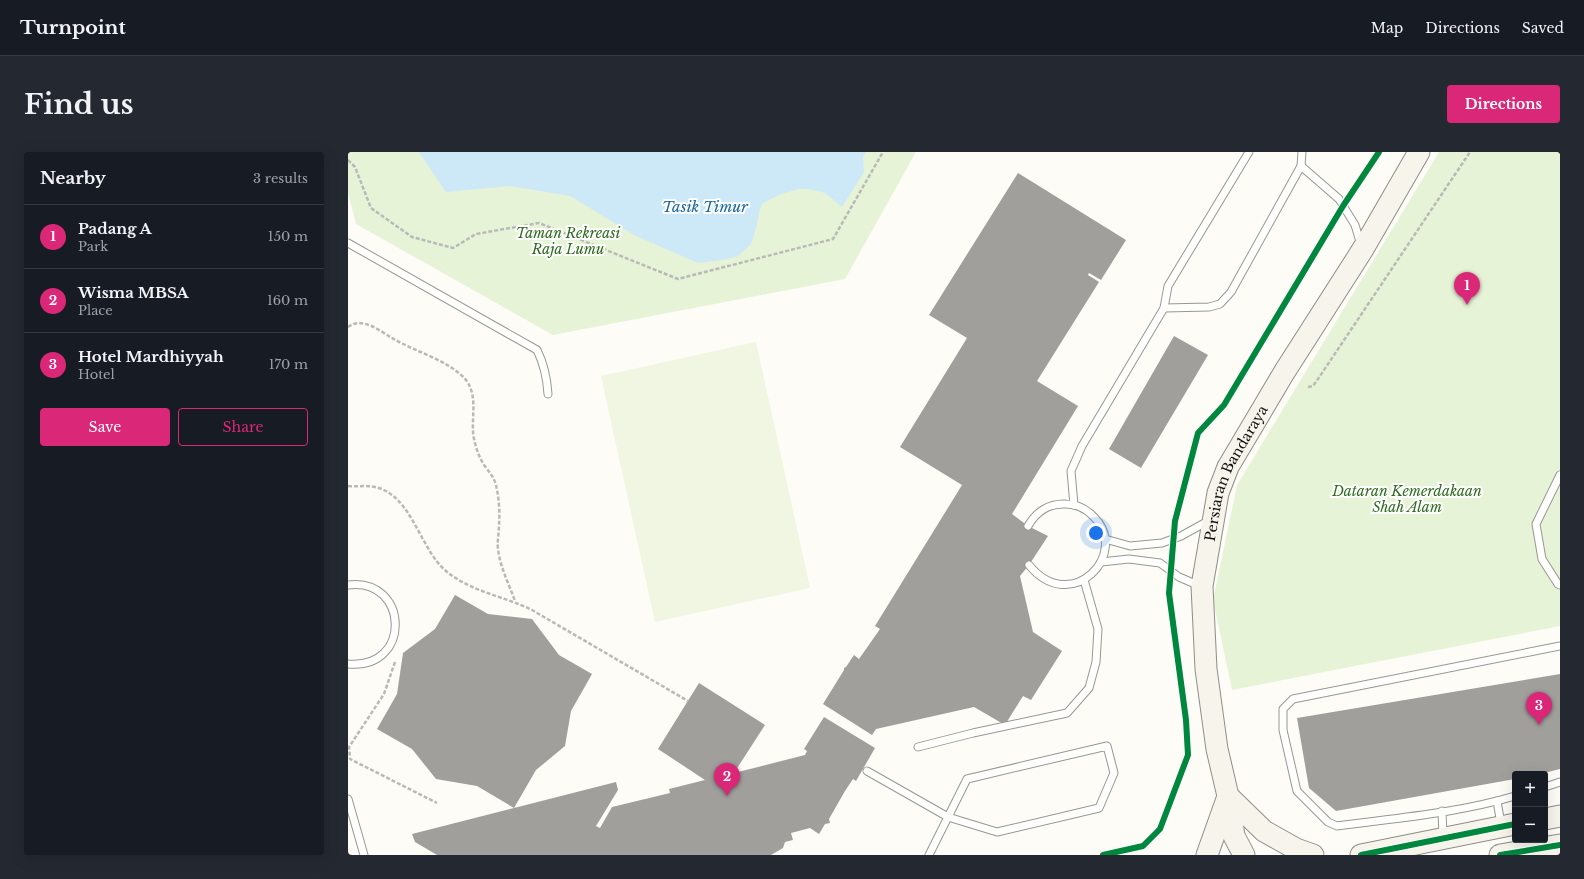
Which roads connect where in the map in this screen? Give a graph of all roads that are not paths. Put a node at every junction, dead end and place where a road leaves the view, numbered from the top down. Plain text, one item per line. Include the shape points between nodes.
1 (1248, 152) edge
2 (1302, 152) edge
3 (1419, 152) edge
4 (1301, 166) junction
5 (348, 243) edge
6 (1363, 249) junction
7 (1164, 308) junction
8 (548, 394) dead end
9 (1560, 475) edge
10 (1074, 505) junction
11 (1213, 519) junction
12 (1028, 526) dead end
13 (1105, 539) junction
14 (1101, 562) junction
15 (1029, 565) dead end
16 (1084, 580) junction
17 (348, 585) edge
18 (1560, 585) edge
19 (1202, 586) junction
20 (1560, 646) edge
21 (348, 664) edge
22 (918, 747) dead end
23 (867, 771) dead end
24 (1560, 782) edge
25 (1548, 785) edge
26 (1228, 796) junction
27 (1512, 797) edge
28 (348, 799) edge
29 (1497, 801) junction
30 (1442, 811) junction
31 (1560, 816) edge
32 (948, 817) junction
33 (1548, 818) edge
34 (1508, 826) edge
35 (1443, 839) junction
36 (1560, 845) edge
37 (1232, 846) edge
38 (364, 855) edge
39 (929, 855) edge
40 (1208, 855) edge
41 (1244, 855) edge
42 (1314, 855) edge
43 (1361, 855) edge
44 (1500, 855) edge

1 - 7 lane via 1168,286
2 - 4 lane
3 - 6 main road, Persiaran Bandaraya
4 - 6 lane via 1339,199 1355,225
4 - 7 lane via 1231,292 1220,304 1209,307
5 - 8 lane via 537,350 546,376
6 - 11 main road, Persiaran Bandaraya via 1285,371 1228,467 1218,493
7 - 10 lane via 1082,446 1071,471
9 - 18 lane via 1536,524 1542,560
10 - 12 lane via 1060,504 1047,507 1036,515
10 - 13 lane via 1094,517
11 - 13 lane via 1162,543 1130,546
11 - 19 main road, Persiaran Bandaraya
13 - 14 lane via 1105,551
14 - 16 lane
14 - 19 lane via 1129,560 1160,563 1179,577
15 - 16 lane via 1044,580 1054,584 1074,584
16 - 22 lane via 1098,630 1096,662 1090,688 1072,708 1066,713
17 - 21 lane via 370,587 382,594 396,617 392,643 384,654 372,662
19 - 26 main road, Persiaran Bandaraya via 1206,669
20 - 30 lane via 1293,700 1283,709 1283,730 1297,791 1328,822 1337,826
23 - 32 lane
24 - 25 lane
26 - 37 main road, Persiaran Bandaraya
26 - 40 main road
26 - 42 main road via 1264,831 1296,849
27 - 29 lane
28 - 38 lane
29 - 30 lane
29 - 34 lane
30 - 35 lane
31 - 33 main road
32 - 32 lane via 997,832 1099,808 1114,773 1107,746 968,779
32 - 39 lane
34 - 35 main road
35 - 43 main road
36 - 44 main road
37 - 41 main road, Persiaran Bandaraya

